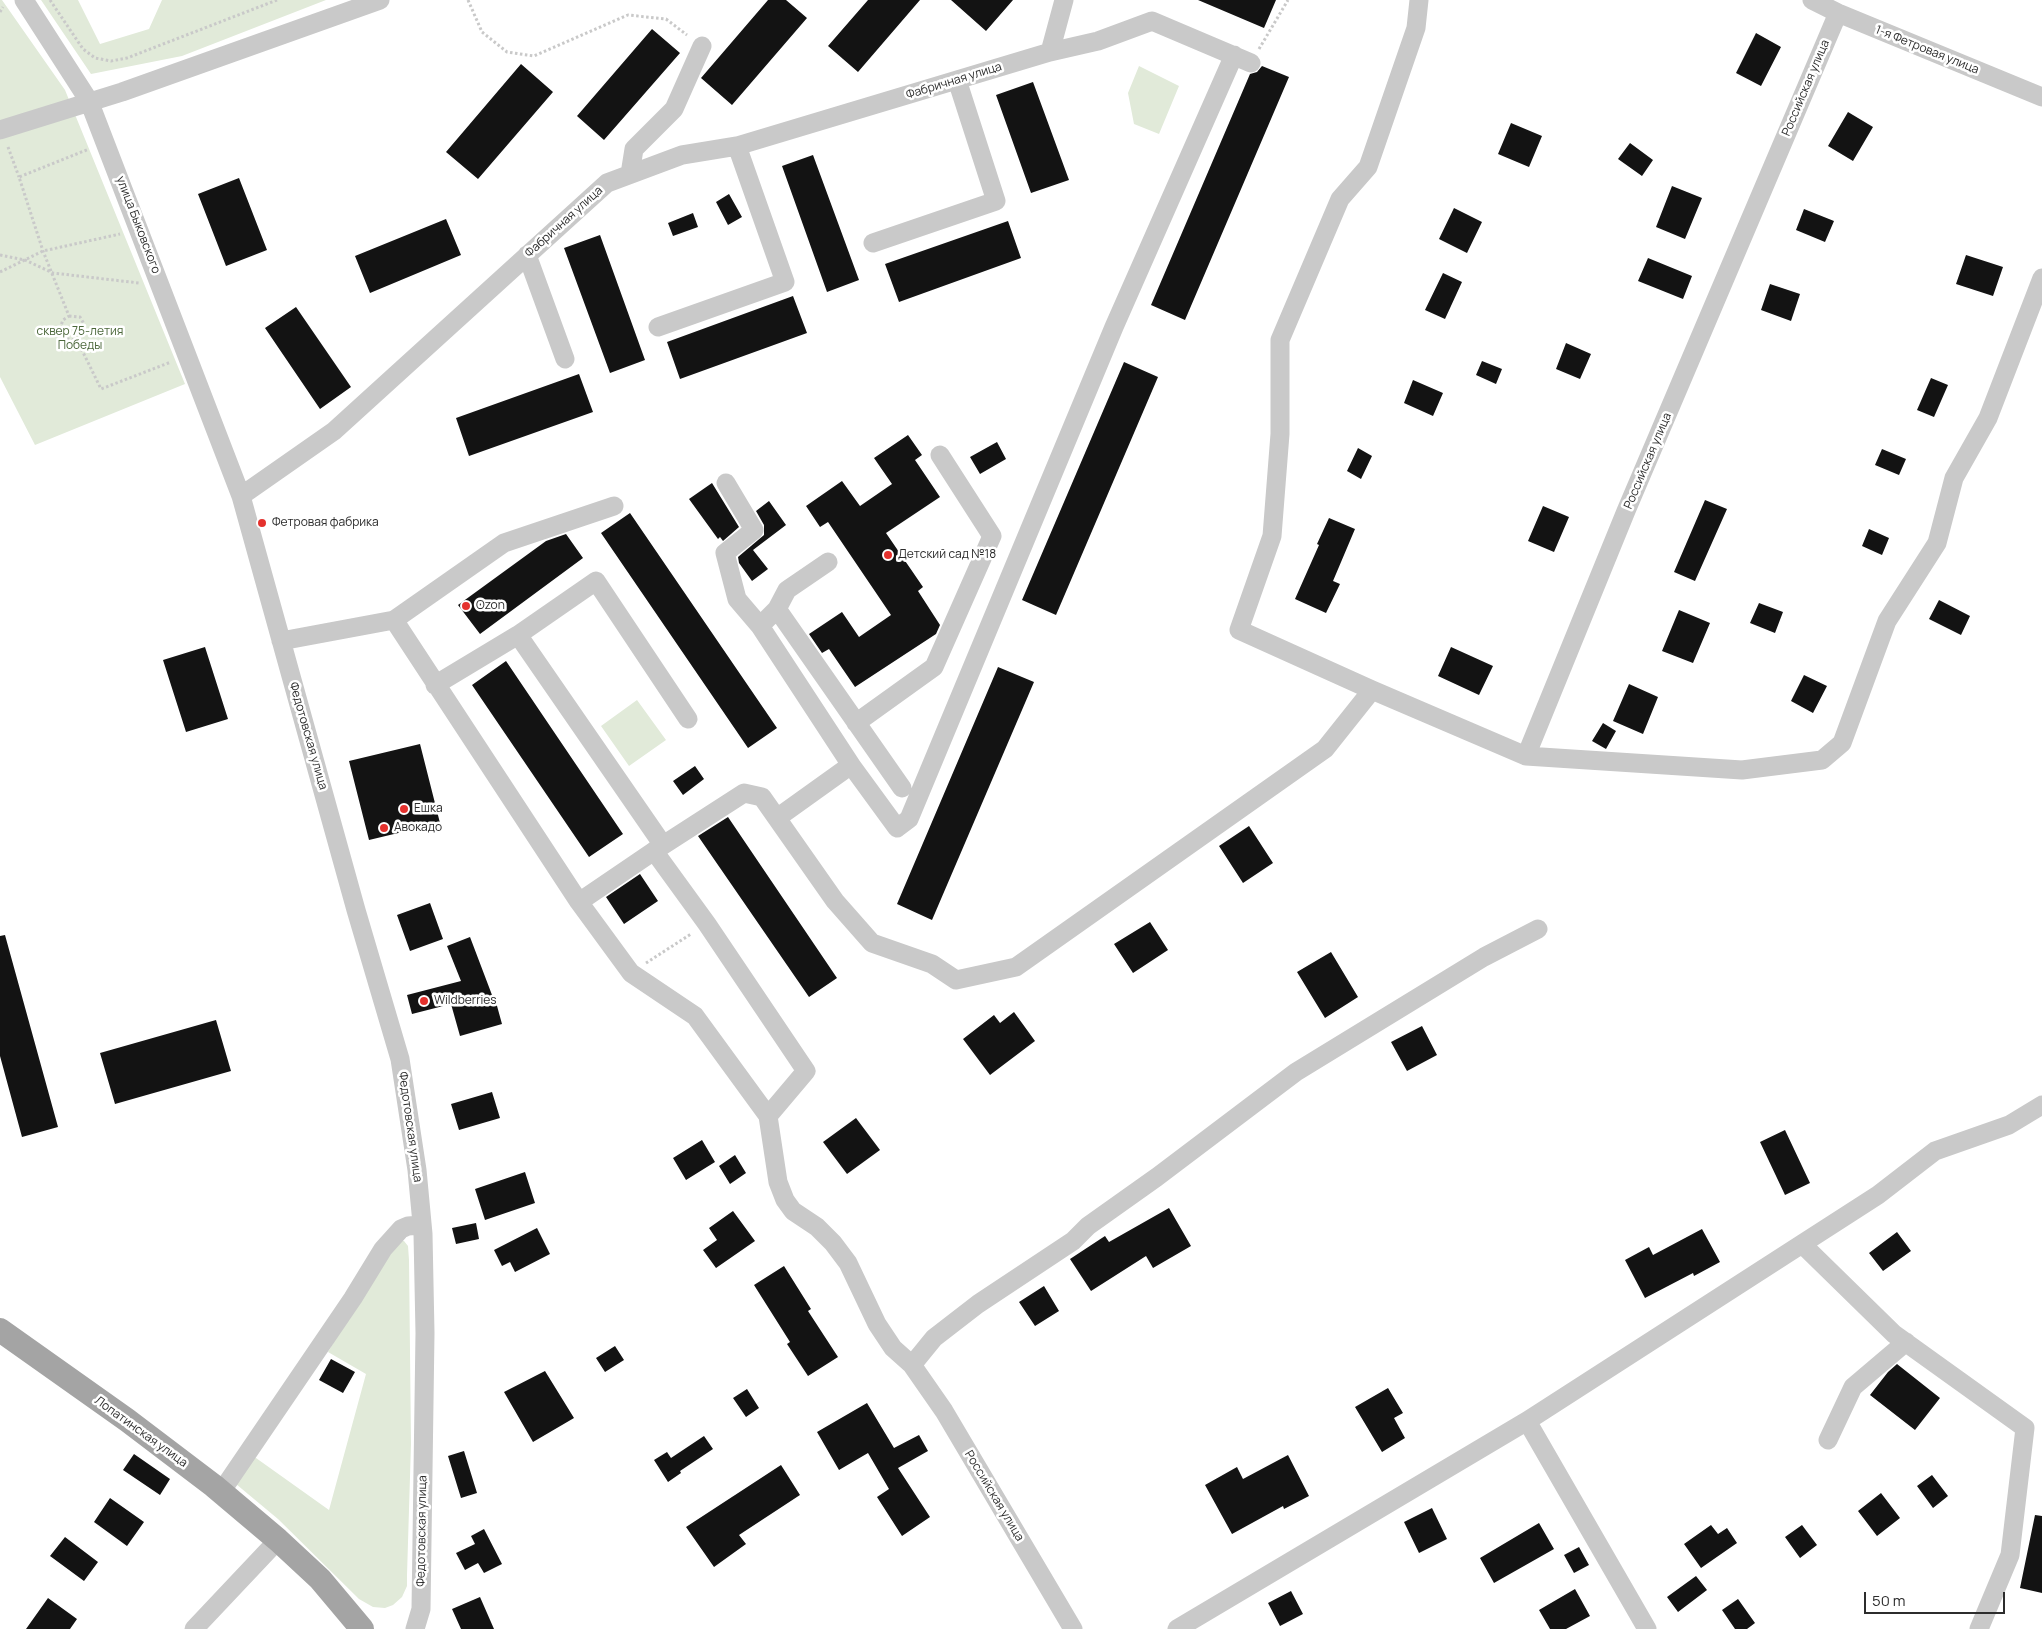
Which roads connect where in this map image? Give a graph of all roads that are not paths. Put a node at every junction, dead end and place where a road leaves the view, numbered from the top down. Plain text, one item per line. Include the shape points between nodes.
1 (24, 0) edge
2 (380, 0) edge
3 (1064, 0) edge
4 (1419, 0) edge
5 (1812, 0) edge
6 (1838, 13) junction
7 (702, 46) road end
8 (1050, 52) junction
9 (957, 80) junction
10 (2042, 97) edge
11 (90, 101) junction
12 (3, 135) edge
13 (737, 146) junction
14 (630, 174) junction
15 (873, 243) dead end
16 (527, 255) junction
17 (2042, 278) edge
18 (658, 327) dead end
19 (565, 358) dead end
20 (940, 455) dead end
21 (726, 484) dead end
22 (241, 496) junction
23 (614, 506) dead end
24 (828, 562) dead end
25 (777, 609) junction
26 (394, 620) junction
27 (760, 626) junction
28 (518, 635) junction
29 (281, 641) junction
30 (435, 684) junction
31 (1372, 690) junction
32 (688, 719) dead end
33 (856, 723) junction
34 (1526, 756) junction
35 (851, 765) junction
36 (902, 788) dead end
37 (777, 818) junction
38 (658, 848) junction
39 (579, 902) junction
40 (1538, 929) dead end
41 (2042, 1105) edge
42 (768, 1116) junction
43 (422, 1224) junction
44 (1802, 1244) junction
45 (0, 1330) edge
46 (1906, 1342) junction
47 (912, 1365) junction
48 (1527, 1421) junction
49 (1828, 1440) dead end
50 (221, 1492) junction
51 (278, 1540) junction
52 (194, 1629) edge
53 (362, 1629) edge
54 (415, 1629) edge
55 (1073, 1629) edge
56 (1177, 1629) edge
57 (1647, 1629) edge
58 (1979, 1629) edge

1 - 11 street, улица Быковского
2 - 11 street
3 - 8 street
4 - 31 street via 1416,28 1368,167 1340,199 1280,340 1280,434 1272,536 1239,630
5 - 6 street, 1-я Фетровая улица
6 - 10 street, 1-я Фетровая улица
6 - 34 street, Российская улица via 1626,511
7 - 14 street via 674,109 634,149
8 - 9 street, Фабричная улица
8 - 35 street, Фабричная улица via 1098,41 1152,21 1243,59 1114,327 909,819 896,828
9 - 13 street, Фабричная улица
9 - 15 street via 996,201
11 - 12 street
11 - 22 street, улица Быковского
13 - 14 street, Фабричная улица via 682,155
13 - 18 street via 785,282
14 - 16 street, Фабричная улица via 607,183
16 - 19 street
16 - 22 street, Фабричная улица via 334,431
17 - 34 street via 1988,418 1954,478 1937,543 1887,621 1842,743 1822,760 1742,770
20 - 33 street via 992,536 934,667
21 - 27 street via 754,530 724,553 737,599
22 - 29 street, улица Быковского
23 - 26 street via 504,543
24 - 25 street via 787,590
25 - 27 street
25 - 33 street
26 - 29 street
26 - 30 street
27 - 35 street
28 - 30 street
28 - 32 street via 596,582
28 - 38 street
29 - 43 street, Федотовская улица via 400,1059
30 - 39 street
31 - 34 street
31 - 37 street via 1325,749 1016,967 999,971 956,980 932,964 872,943 835,902
33 - 36 street
35 - 37 street
37 - 38 street via 762,797 744,793
38 - 39 street
38 - 42 street via 806,1071
39 - 42 street via 631,972 695,1016
40 - 47 street via 1484,957 1296,1072 1088,1226 1073,1241 978,1304 934,1338
41 - 44 street via 2009,1125 1935,1151 1878,1195
42 - 47 street, Российская улица via 777,1175 785,1200 793,1211 833,1243 848,1263 877,1324 894,1348
43 - 50 street via 401,1229 383,1249
43 - 54 street, Федотовская улица via 426,1333 421,1609
44 - 46 street
44 - 48 street
45 - 50 main road, Лопатинская улица
46 - 49 street via 1853,1387
46 - 58 street via 2025,1428 2010,1555
47 - 55 street, Российская улица via 944,1411
48 - 56 street
48 - 57 street
50 - 51 main road, Лопатинская улица
51 - 52 street
51 - 53 main road via 320,1579

